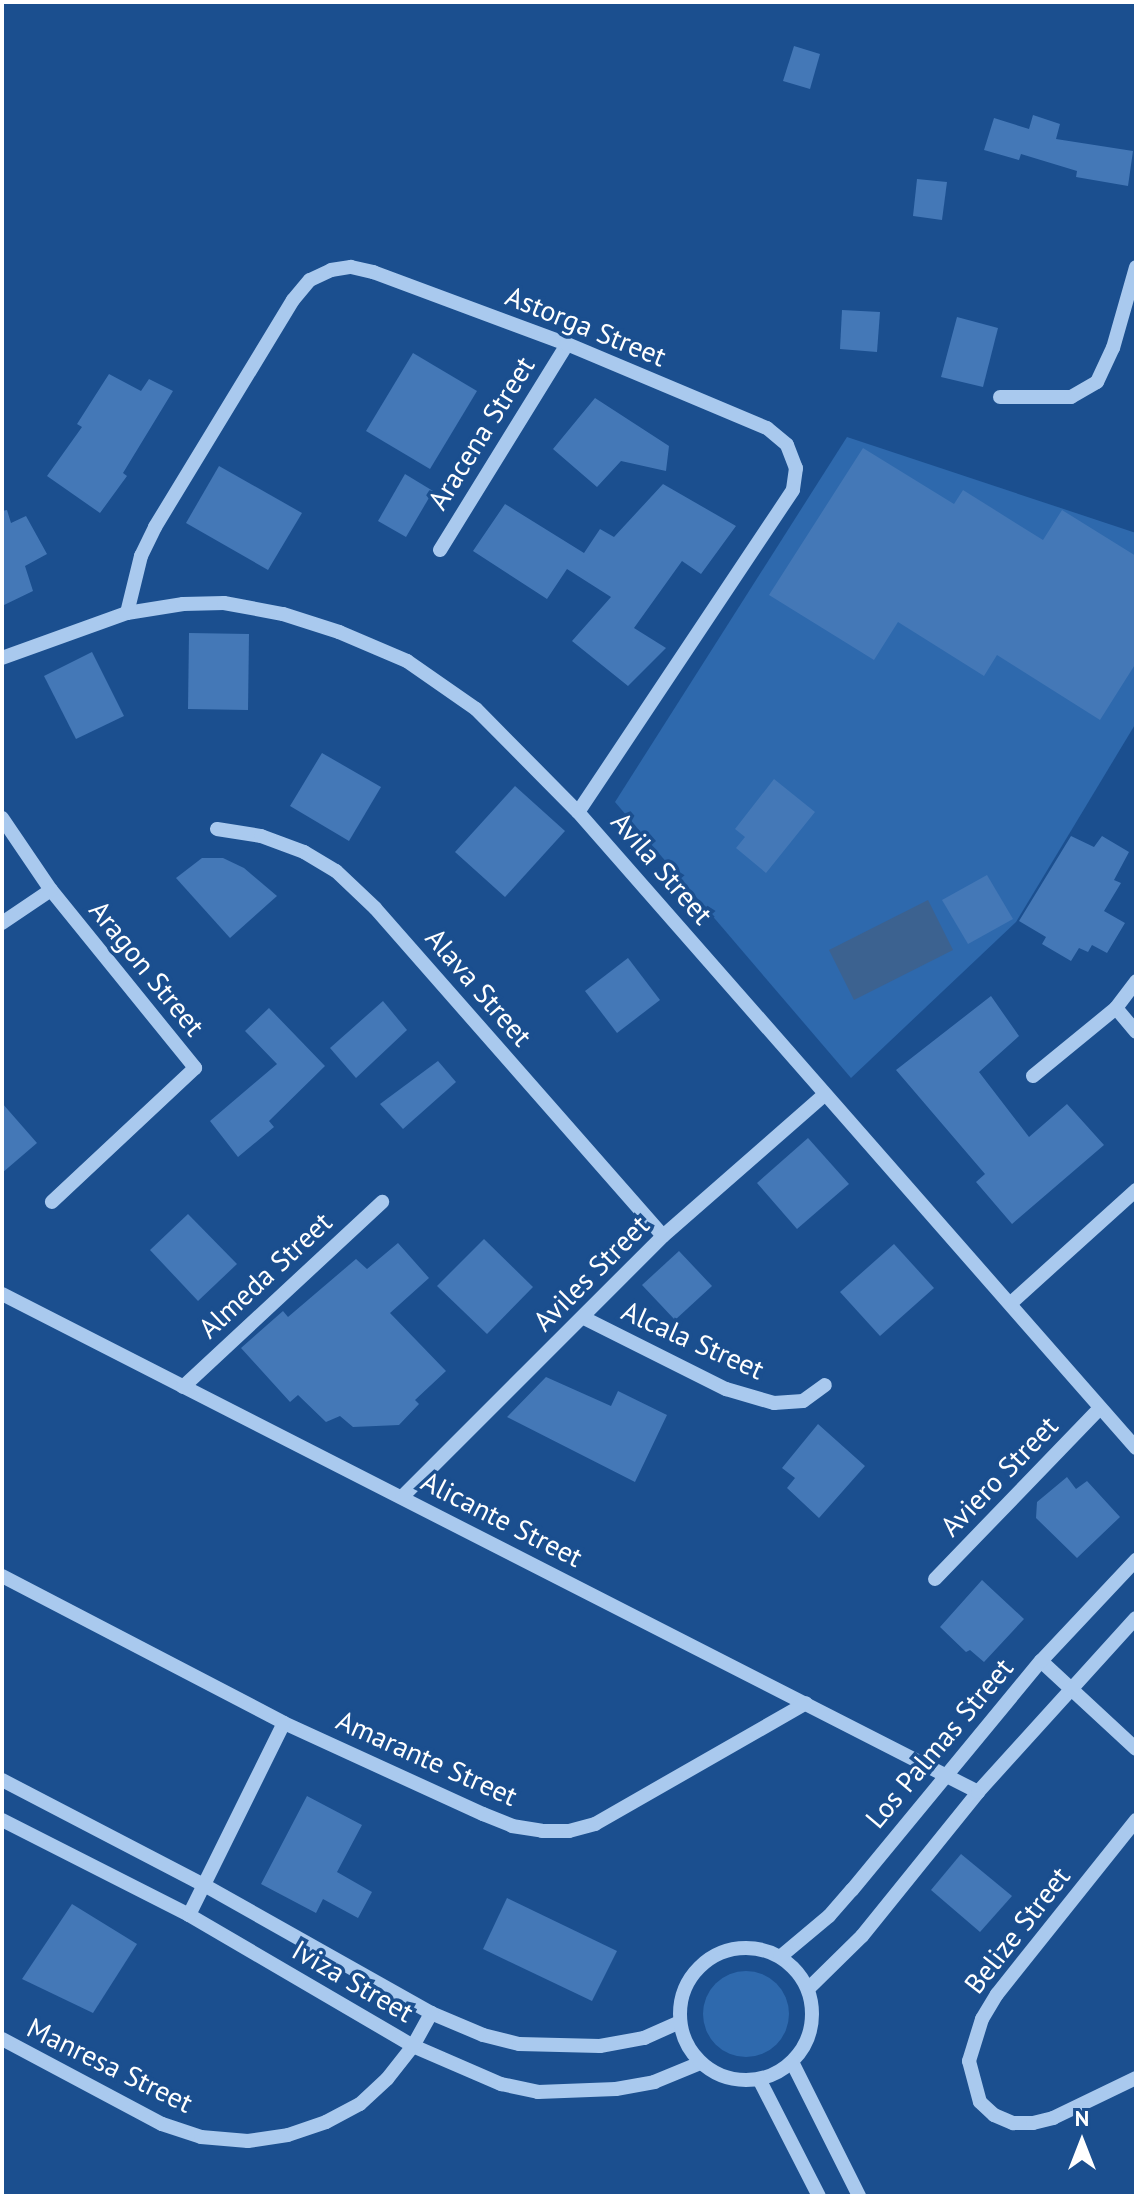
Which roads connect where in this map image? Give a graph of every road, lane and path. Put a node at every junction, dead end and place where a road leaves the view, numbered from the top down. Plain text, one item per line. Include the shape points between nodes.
1 (1136, 267) edge
2 (567, 344) junction
3 (1000, 397) dead end
4 (440, 550) dead end
5 (127, 613) junction
6 (2, 658) edge
7 (578, 812) junction
8 (2, 818) edge
9 (217, 829) dead end
10 (51, 890) junction
11 (2, 923) edge
12 (1136, 981) edge
13 (1116, 1008) junction
14 (1136, 1032) edge
15 (1033, 1076) dead end
16 (825, 1094) junction
17 (1136, 1190) edge
18 (52, 1202) dead end
19 (382, 1202) dead end
20 (663, 1236) junction
21 (2, 1294) edge
22 (1011, 1303) junction
23 (584, 1318) junction
24 (825, 1385) dead end
25 (183, 1387) junction
26 (1099, 1409) junction
27 (1136, 1448) edge
28 (402, 1497) junction
29 (1136, 1560) edge
30 (2, 1576) edge
31 (935, 1579) dead end
32 (1136, 1618) edge
33 (1041, 1661) junction
34 (1071, 1688) junction
35 (806, 1703) junction
36 (284, 1723) junction
37 (1136, 1749) edge
38 (944, 1774) junction
39 (2, 1780) edge
40 (978, 1792) junction
41 (2, 1820) edge
42 (1136, 1820) edge
43 (204, 1885) junction
44 (189, 1915) junction
45 (780, 1957) junction
46 (808, 1989) junction
47 (431, 2013) junction
48 (680, 2022) junction
49 (2, 2039) edge
50 (413, 2046) junction
51 (792, 2062) junction
52 (700, 2063) junction
53 (1136, 2078) edge
54 (759, 2079) junction
55 (819, 2196) edge
56 (859, 2196) edge

1 - 3 street via 1113,348 1097,382 1071,397
2 - 4 street, Aracena Street
2 - 5 street, Astorga Street via 373,272 351,267 310,280 155,527 141,556
2 - 7 street, Astorga Street via 767,428 787,445 796,468 793,490
5 - 6 street, Avila Street
5 - 7 street, Avila Street via 224,603 283,614 407,661 476,709
7 - 16 street, Avila Street
8 - 10 street, Aragon Street
9 - 20 street, Alava Street via 261,836 336,871 375,908
10 - 11 street
10 - 18 street, Aragon Street via 195,1068
12 - 13 street
13 - 14 street
13 - 15 street
16 - 20 street, Aviles Street
16 - 22 street, Avila Street
17 - 22 street
19 - 25 street, Almeda Street
20 - 23 street, Aviles Street
21 - 25 street, Alicante Street
22 - 26 street, Avila Street
23 - 24 street, Alcala Street via 726,1389 774,1403 803,1401
23 - 28 street, Aviles Street
25 - 28 street, Alicante Street
26 - 27 street, Avila Street
26 - 31 street, Aviero Street
28 - 35 street, Alicante Street
29 - 33 street, Los Palmas Street
30 - 36 street, Amarante Street
32 - 34 street
33 - 34 street
33 - 38 street, Los Palmas Street
34 - 37 street
34 - 40 street
35 - 36 street, Amarante Street via 595,1824 569,1831 512,1826
35 - 38 street, Alicante Street
36 - 43 street
38 - 40 street, Alicante Street
38 - 45 street, Los Palmas Street via 829,1916
39 - 43 street, Iviza Street
40 - 46 street via 882,1914
41 - 44 street, Iviza Street
42 - 53 street, Belize Street via 997,1994 982,2019 969,2061 980,2102 1013,2123 1053,2118
43 - 44 street
43 - 47 street, Iviza Street
44 - 50 street, Iviza Street
45 - 46 street
45 - 48 street via 739,1948 710,1960 688,1982
46 - 51 street via 809,2036
47 - 48 street, Iviza Street via 483,2035 559,2047 644,2038
47 - 50 street, Manresa Street
48 - 52 street via 686,2044
49 - 50 street, Manresa Street via 162,2124 201,2137 248,2141 313,2126 360,2104
50 - 52 street, Iviza Street via 501,2084 538,2092 616,2089 654,2082
51 - 54 street
51 - 56 street
52 - 54 street via 718,2075
54 - 55 street

